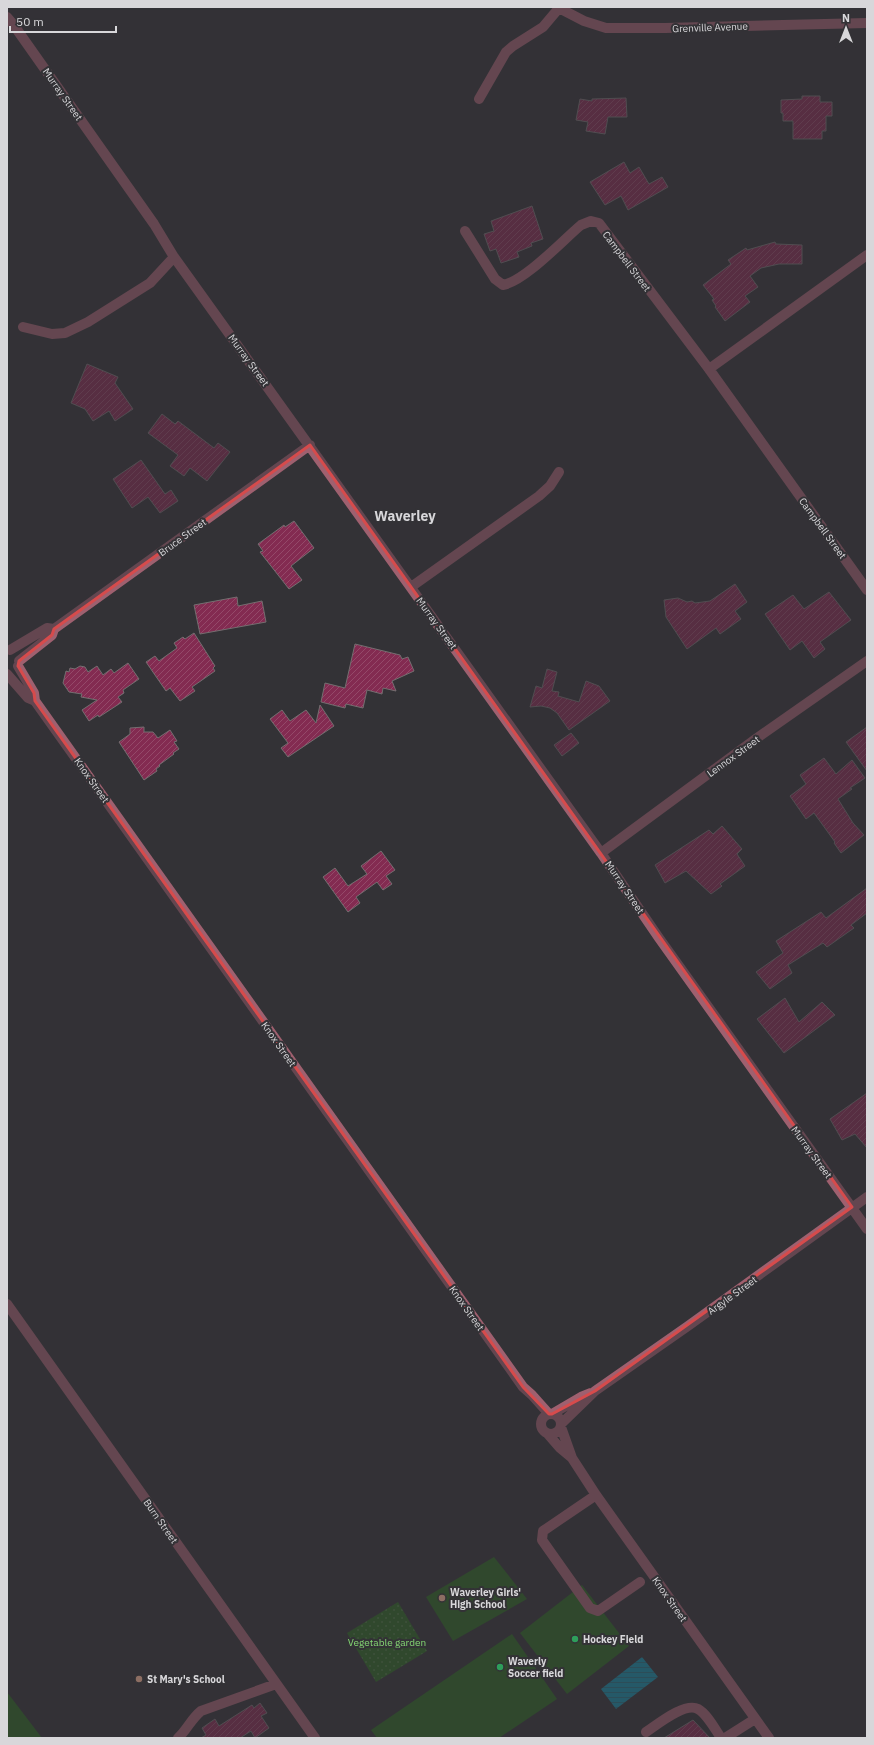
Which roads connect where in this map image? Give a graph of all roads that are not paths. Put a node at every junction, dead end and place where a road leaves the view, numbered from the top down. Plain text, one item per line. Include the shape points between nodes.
1 (558, 8) edge
2 (7, 17) edge
3 (867, 23) edge
4 (479, 99) dead end
5 (465, 232) dead end
6 (867, 255) edge
7 (174, 257) junction
8 (23, 327) dead end
9 (709, 369) junction
10 (310, 446) junction
11 (559, 472) dead end
12 (411, 587) junction
13 (867, 590) edge
14 (54, 629) junction
15 (9, 650) edge
16 (867, 661) edge
17 (19, 663) junction
18 (7, 674) edge
19 (35, 701) junction
20 (601, 853) junction
21 (867, 1197) edge
22 (852, 1207) junction
23 (867, 1229) edge
24 (7, 1304) edge
25 (595, 1391) junction
26 (548, 1416) junction
27 (561, 1426) junction
28 (548, 1433) junction
29 (572, 1458) junction
30 (596, 1495) junction
31 (640, 1582) dead end
32 (276, 1684) junction
33 (755, 1719) junction
34 (646, 1732) dead end
35 (178, 1738) edge
36 (314, 1738) edge
37 (721, 1738) edge
38 (725, 1738) edge
39 (769, 1738) edge

1 - 3 street, Grenville Avenue via 606,28
1 - 4 street via 543,27 506,52
2 - 7 street, Murray Street
5 - 9 street, Campbell Street via 495,279 503,285 529,270 581,225 591,221 599,223
6 - 9 street
7 - 8 street via 150,283 88,322 64,333 52,334
7 - 10 street, Murray Street
9 - 13 street, Campbell Street
10 - 12 street, Murray Street
10 - 14 street, Bruce Street
11 - 12 street via 550,486 539,496
12 - 20 street, Murray Street
14 - 15 street, Bruce Street via 47,628
14 - 17 street, Bruce Street via 52,635
15 - 17 street, Knox Street via 17,656
16 - 20 street, Lennox Street
17 - 18 street, Bruce Street via 12,673
17 - 19 street, Knox Street via 34,693
18 - 19 street, Knox Street via 28,698
19 - 26 street, Knox Street via 523,1387
20 - 22 street, Murray Street
21 - 22 street, Argyle Street
22 - 23 street, Murray Street
22 - 25 street, Argyle Street
24 - 32 street, Burn Street
25 - 26 street, Argyle Street
25 - 27 street, Argyle Street
26 - 27 street via 558,1417
26 - 28 street via 542,1427
27 - 28 street via 555,1433
27 - 29 street, Knox Street
28 - 29 street, Knox Street
29 - 30 street, Knox Street
30 - 31 street via 543,1531 542,1540 590,1608 598,1610
30 - 33 street, Knox Street
32 - 35 street via 201,1711
32 - 36 street, Burn Street
33 - 38 street
33 - 39 street, Knox Street
34 - 37 street via 683,1708 691,1707 699,1709

